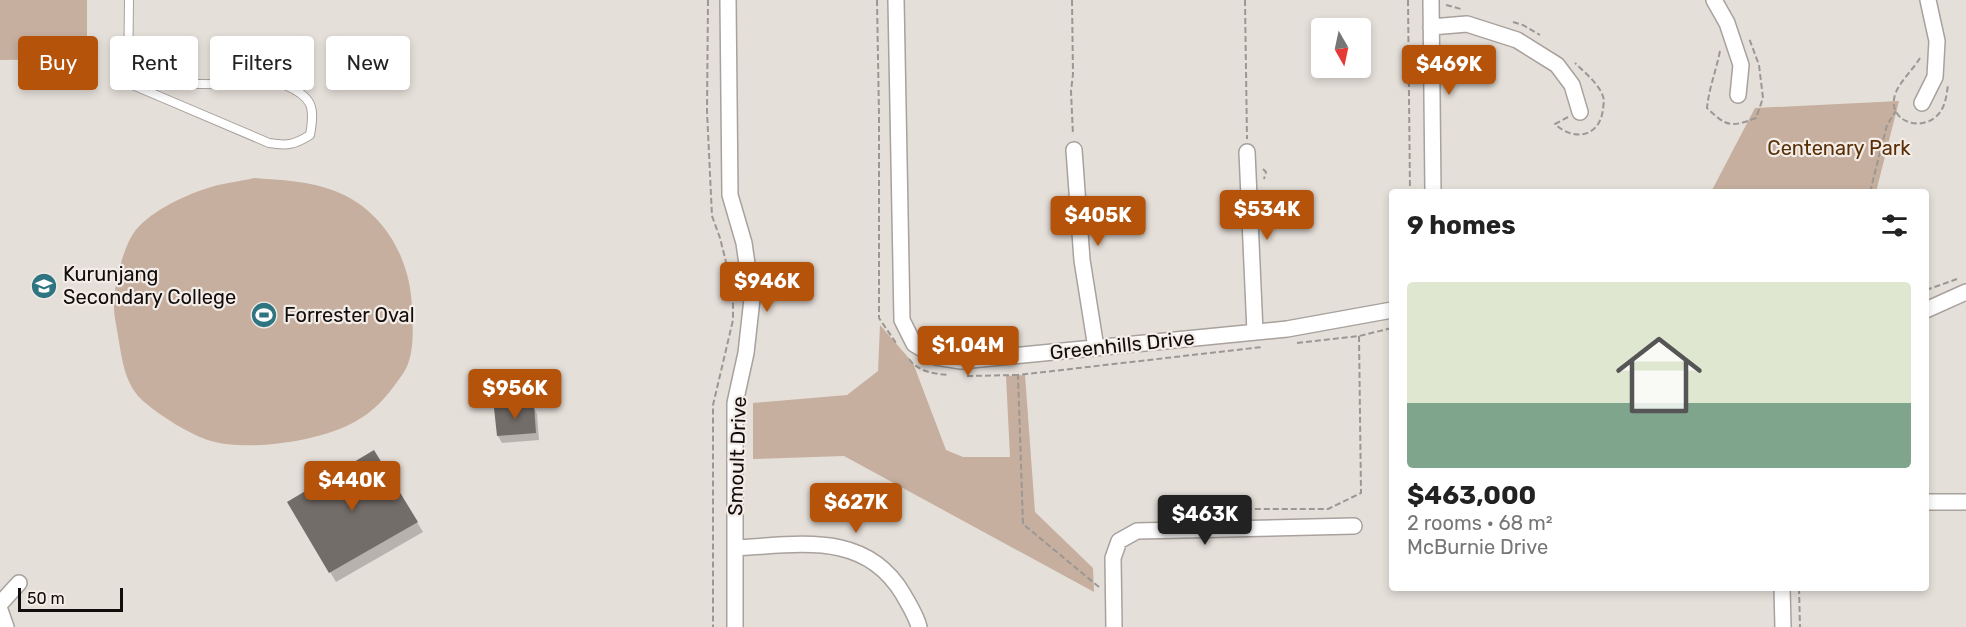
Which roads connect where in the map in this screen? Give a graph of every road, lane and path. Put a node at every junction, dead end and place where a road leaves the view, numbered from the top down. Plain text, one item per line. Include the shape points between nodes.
1 (129, 0) edge
2 (708, 0) edge
3 (728, 0) edge
4 (896, 0) edge
5 (1408, 0) edge
6 (1431, 0) edge
7 (1714, 0) edge
8 (1928, 0) edge
9 (1431, 27) junction
10 (129, 36) edge
11 (128, 83) joint
12 (1738, 95) dead end
13 (1922, 103) dead end
14 (1896, 111) dead end
15 (1580, 112) dead end
16 (1074, 150) dead end
17 (1247, 152) dead end
18 (1410, 189) edge
19 (1433, 189) edge
20 (1871, 189) edge
21 (1958, 278) dead end
22 (1929, 289) edge
23 (1966, 292) edge
24 (1929, 309) edge
25 (1389, 310) edge
26 (1389, 329) edge
27 (1255, 333) junction
28 (1359, 336) junction
29 (1288, 344) dead end
30 (1267, 347) dead end
31 (1096, 348) junction
32 (1929, 502) edge
33 (1966, 502) edge
34 (1177, 515) dead end
35 (1354, 526) dead end
36 (735, 548) junction
37 (19, 583) dead end
38 (1113, 589) junction
39 (1782, 591) edge
40 (1799, 591) edge
41 (0, 604) edge
42 (0, 610) edge
43 (6, 627) edge
44 (713, 627) edge
45 (735, 627) edge
46 (919, 627) edge
47 (1114, 627) edge
48 (1783, 627) edge
49 (1800, 627) edge

1 - 10 lane
2 - 44 path via 707,111 712,216 733,290 733,320 714,405
3 - 36 street, Smoult Drive via 730,195 744,243 752,299 735,403
4 - 31 street, Greenhills Drive via 902,320 914,344 936,357 961,361
5 - 18 path
6 - 9 street
7 - 12 street via 1727,23 1741,65
8 - 13 street via 1937,42 1935,77
9 - 15 street via 1467,24 1517,40 1557,65 1572,85
9 - 19 street
11 - 11 lane via 285,85 300,91 311,104 310,135 296,144 269,143
14 - 20 path via 1887,125
16 - 31 street via 1082,260
17 - 27 street
21 - 22 path
23 - 24 street
25 - 27 street, Greenhills Drive
26 - 28 path
27 - 31 street, Greenhills Drive
28 - 29 path
28 - 34 path via 1361,493 1328,509 1244,509
30 - 38 path via 1018,375 1023,524 1102,589
32 - 33 street
35 - 38 street via 1137,531 1119,541 1113,558
36 - 45 street, Smoult Drive
36 - 46 street via 825,544 854,551 876,562 897,584
37 - 41 street
38 - 47 street
39 - 48 street
40 - 49 path
42 - 43 street

